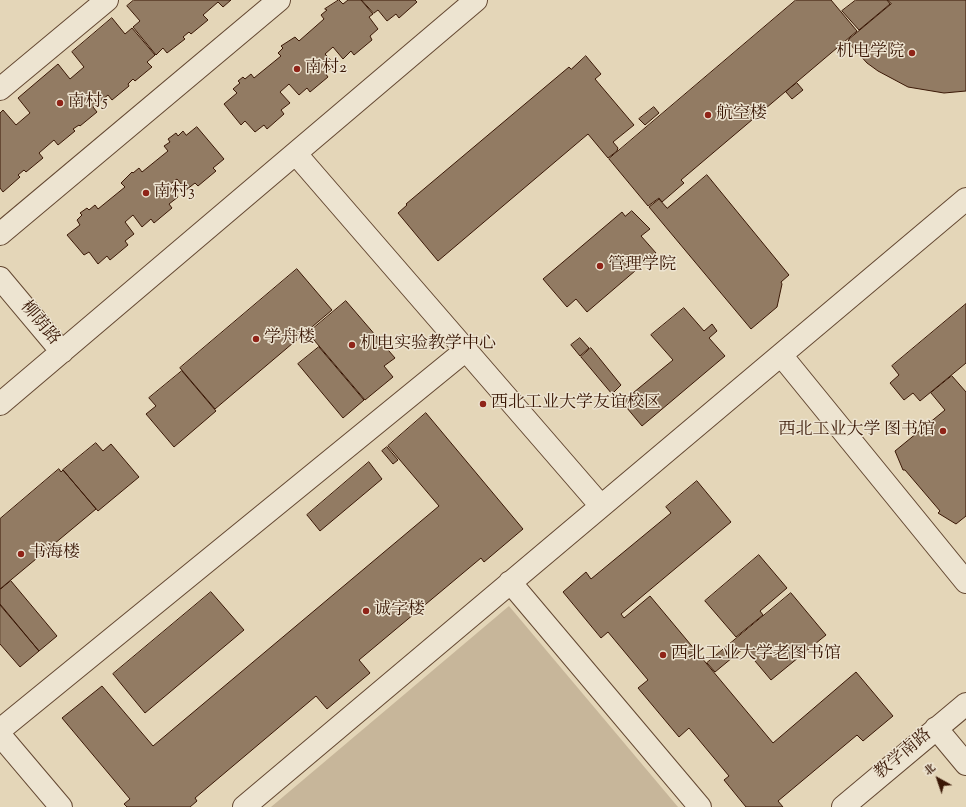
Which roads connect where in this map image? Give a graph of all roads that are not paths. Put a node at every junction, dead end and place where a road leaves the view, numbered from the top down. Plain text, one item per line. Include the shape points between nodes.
1 (107, 0) edge
2 (279, 0) edge
3 (476, 0) edge
4 (0, 89) edge
5 (296, 154) junction
6 (966, 199) edge
7 (0, 234) edge
8 (0, 278) edge
9 (466, 350) junction
10 (62, 352) junction
11 (781, 355) junction
12 (0, 404) edge
13 (601, 506) junction
14 (510, 582) junction
15 (966, 582) edge
16 (966, 704) edge
17 (936, 728) junction
18 (0, 730) edge
19 (0, 735) edge
20 (966, 764) edge
21 (61, 807) edge
22 (244, 807) edge
23 (700, 807) edge
24 (843, 807) edge

1 - 4 street
2 - 7 street
3 - 5 street
5 - 9 street
5 - 10 street
6 - 11 street
8 - 10 street, 柳荫路
9 - 13 street
9 - 18 street
10 - 12 street
11 - 13 street
11 - 15 street
13 - 14 street
14 - 22 street
14 - 23 street
16 - 17 street, 教学南路
17 - 20 street
17 - 24 street, 教学南路
19 - 21 street

